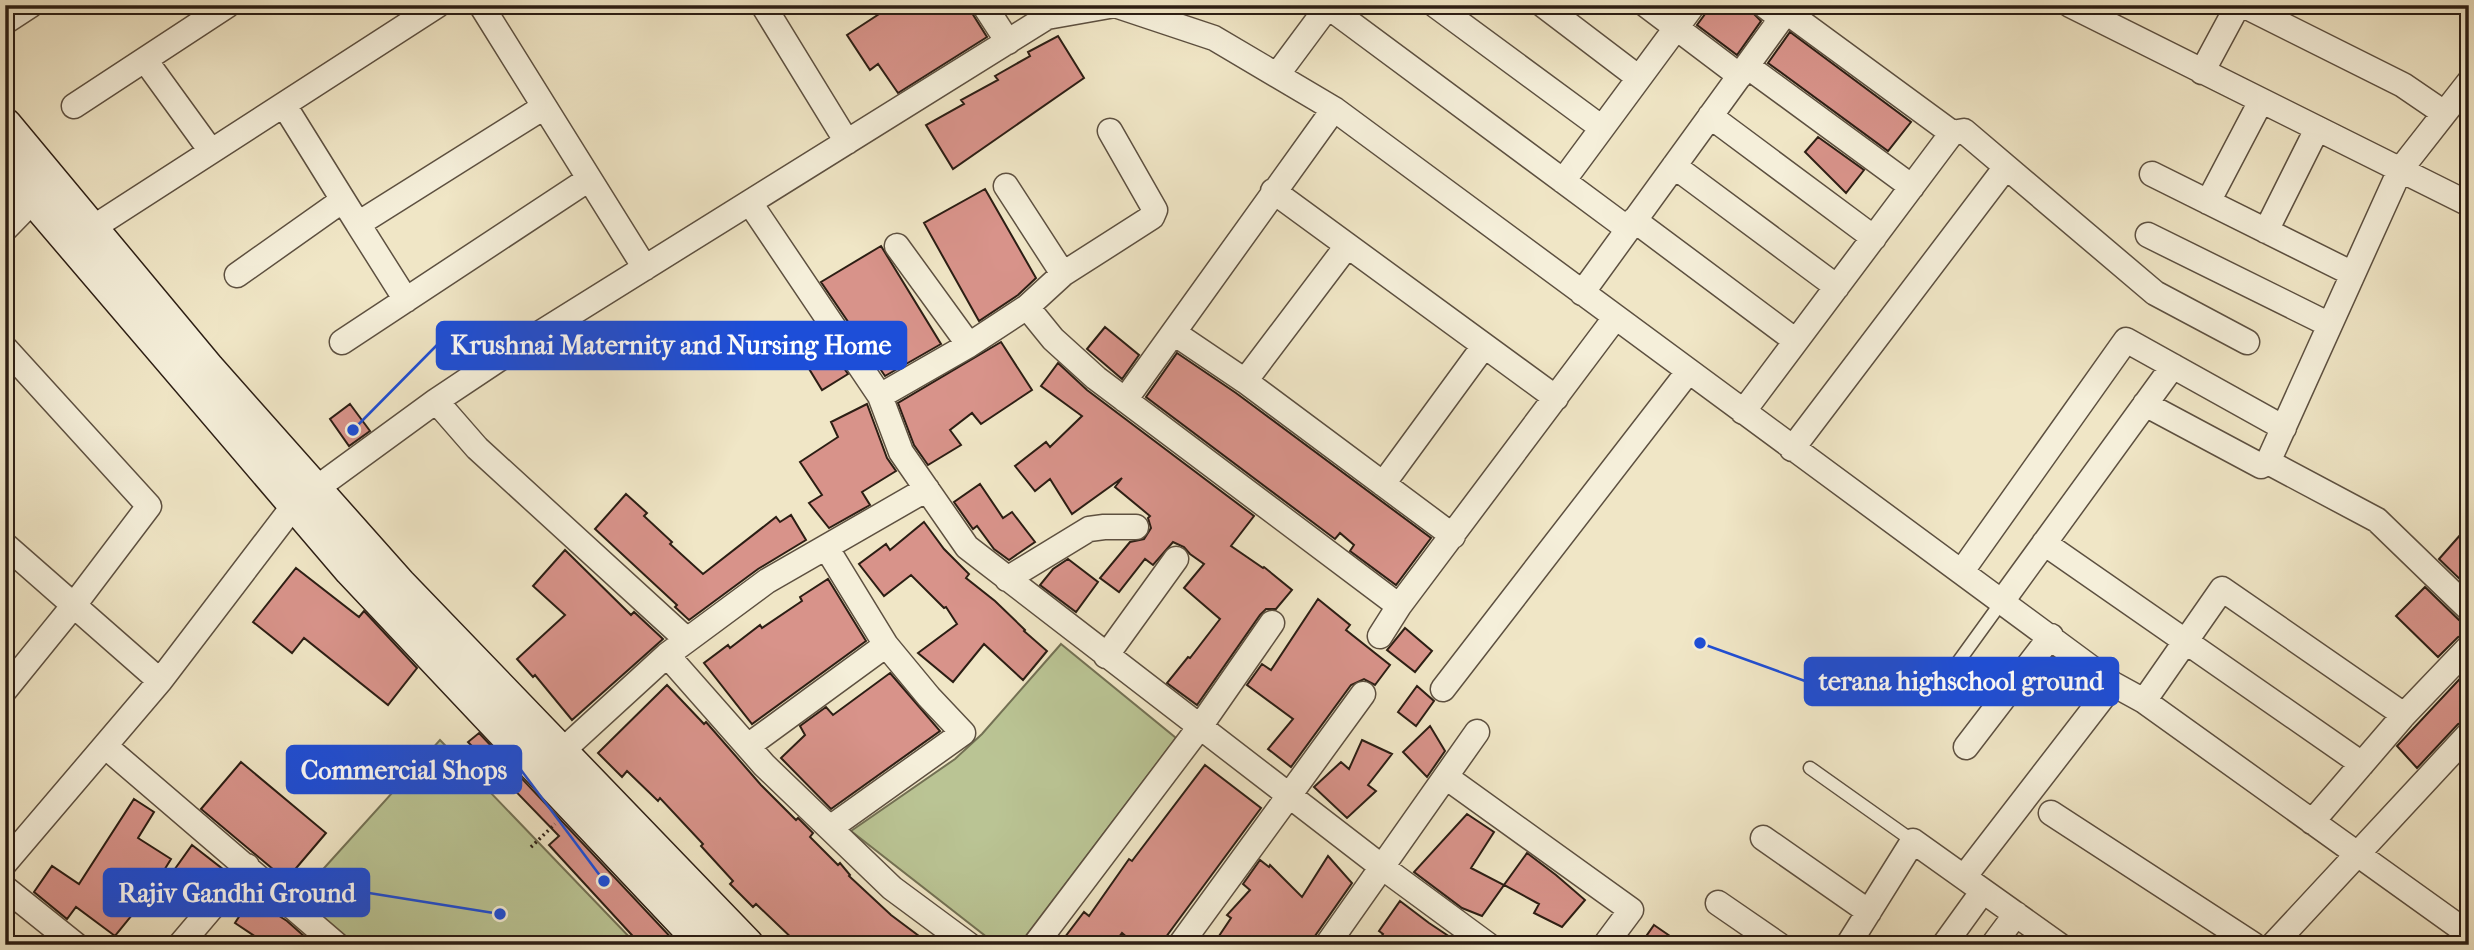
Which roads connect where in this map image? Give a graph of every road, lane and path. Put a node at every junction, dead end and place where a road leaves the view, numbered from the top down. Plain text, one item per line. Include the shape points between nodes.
1 (31, 5) edge
2 (228, 5) edge
3 (438, 5) edge
4 (481, 5) edge
5 (763, 5) edge
6 (984, 5) edge
7 (1436, 5) edge
8 (1543, 5) edge
9 (1646, 5) edge
10 (1693, 5) edge
11 (2070, 5) edge
12 (2238, 5) edge
13 (2244, 5) edge
14 (1327, 6) edge
15 (1093, 7) edge
16 (1781, 10) edge
17 (5, 22) edge
18 (1676, 28) junction
19 (1007, 42) junction
20 (145, 60) junction
21 (1744, 71) junction
22 (2202, 72) junction
23 (1277, 75) junction
24 (1639, 78) junction
25 (2469, 82) edge
26 (2261, 101) junction
27 (284, 105) junction
28 (74, 106) dead end
29 (544, 107) junction
30 (1334, 108) junction
31 (2444, 113) junction
32 (1710, 116) junction
33 (5, 125) edge
34 (1602, 128) junction
35 (2317, 129) junction
36 (1110, 131) dead end
37 (1952, 133) junction
38 (847, 142) junction
39 (211, 151) junction
40 (5, 165) edge
41 (1674, 166) junction
42 (2006, 167) junction
43 (2400, 170) junction
44 (2152, 174) dead end
45 (589, 179) junction
46 (1563, 181) junction
47 (1006, 186) dead end
48 (1912, 187) junction
49 (43, 190) junction
50 (1273, 191) junction
51 (343, 200) junction
52 (2208, 202) junction
53 (750, 203) junction
54 (2469, 204) edge
55 (358, 224) junction
56 (1631, 225) junction
57 (5, 229) edge
58 (2266, 231) junction
59 (2148, 235) dead end
60 (81, 236) junction
61 (1874, 238) junction
62 (897, 246) dead end
63 (1347, 246) junction
64 (645, 268) junction
65 (1063, 274) junction
66 (2353, 274) junction
67 (237, 275) dead end
68 (1837, 286) junction
69 (1582, 293) junction
70 (406, 300) junction
71 (1027, 307) junction
72 (1615, 318) junction
73 (2330, 325) junction
74 (1174, 333) junction
75 (1796, 341) junction
76 (342, 342) dead end
77 (2247, 342) dead end
78 (969, 345) junction
79 (1484, 345) junction
80 (9, 359) edge
81 (2173, 366) junction
82 (1688, 372) junction
83 (1245, 381) junction
84 (880, 396) junction
85 (1556, 398) junction
86 (1125, 400) junction
87 (436, 401) junction
88 (2145, 404) junction
89 (1743, 412) junction
90 (2284, 428) junction
91 (1792, 449) junction
92 (2268, 462) junction
93 (1383, 484) junction
94 (927, 489) junction
95 (305, 496) junction
96 (1136, 527) dead end
97 (1453, 536) junction
98 (2044, 543) junction
99 (5, 545) edge
100 (826, 547) junction
101 (1176, 559) dead end
102 (1962, 571) junction
103 (1007, 579) junction
104 (2003, 600) junction
105 (74, 605) junction
106 (1399, 606) junction
107 (2469, 609) edge
108 (1272, 623) dead end
109 (1380, 636) dead end
110 (2051, 636) junction
111 (687, 640) junction
112 (2185, 641) junction
113 (886, 645) junction
114 (2469, 647) edge
115 (667, 654) junction
116 (1106, 656) junction
117 (160, 681) junction
118 (1943, 683) dead end
119 (2113, 684) junction
120 (1443, 689) dead end
121 (5, 690) edge
122 (1363, 694) dead end
123 (2144, 701) junction
124 (2404, 715) junction
125 (1199, 727) junction
126 (1477, 732) dead end
127 (2469, 734) edge
128 (105, 746) junction
129 (748, 746) junction
130 (1966, 747) dead end
131 (551, 761) junction
132 (2362, 764) junction
133 (1810, 768) dead end
134 (1446, 776) junction
135 (1290, 797) junction
136 (574, 806) junction
137 (2051, 813) dead end
138 (2312, 822) junction
139 (830, 828) junction
140 (1763, 838) dead end
141 (1913, 841) junction
142 (531, 847) dead end
143 (2357, 854) junction
144 (5, 863) edge
145 (247, 866) junction
146 (1382, 867) junction
147 (1973, 884) junction
148 (5, 888) edge
149 (1718, 903) dead end
150 (1869, 912) junction
151 (2016, 914) junction
152 (2469, 934) edge
153 (76, 945) edge
154 (180, 945) edge
155 (337, 945) edge
156 (705, 945) edge
157 (747, 945) edge
158 (969, 945) edge
159 (1035, 945) edge
160 (1180, 945) edge
161 (1327, 945) edge
162 (1488, 945) edge
163 (1605, 945) edge
164 (1779, 945) edge
165 (1848, 945) edge
166 (1944, 945) edge
167 (1993, 945) edge
168 (2059, 945) edge
169 (2254, 945) edge
170 (2273, 945) edge

1 - 17 street
2 - 20 street
3 - 27 street
4 - 29 street
5 - 38 street
6 - 19 street
7 - 34 street
8 - 24 street
9 - 18 street
10 - 18 street
11 - 22 street
12 - 22 street
13 - 31 street via 2403,85
14 - 23 street
14 - 46 street
15 - 19 street via 1047,17
15 - 23 street via 1115,5 1214,38
16 - 21 street
16 - 37 street
18 - 21 street
18 - 24 street
19 - 38 street
20 - 28 street
20 - 39 street
21 - 32 street
21 - 48 street
22 - 26 street
23 - 30 street
24 - 34 street
25 - 31 street
26 - 35 street
26 - 52 street
27 - 39 street
27 - 51 street
29 - 45 street
29 - 55 street
30 - 50 street
30 - 69 street
31 - 43 street
32 - 41 street
32 - 61 street
33 - 49 street
34 - 46 street
35 - 43 street
35 - 58 street
36 - 65 street via 1155,210 1146,223
37 - 42 street via 1964,131
37 - 48 street
38 - 53 street
39 - 60 street
40 - 49 street
41 - 56 street
41 - 68 street
42 - 77 street via 2155,293
42 - 91 street
43 - 54 street
43 - 66 street
44 - 52 street
45 - 64 street
45 - 70 street
46 - 56 street
47 - 65 street
48 - 61 street
49 - 57 street
49 - 60 street
50 - 63 street
50 - 74 street
51 - 55 street
51 - 67 street
52 - 58 street
53 - 64 street
53 - 84 street
55 - 70 street
56 - 69 street
56 - 75 street
58 - 66 street
59 - 73 street
60 - 95 street
61 - 68 street
62 - 78 street
63 - 79 street
63 - 83 street
64 - 87 street
65 - 71 street
66 - 73 street
68 - 75 street
69 - 72 street
70 - 76 street
71 - 78 street
71 - 86 street via 1053,339
72 - 82 street
72 - 85 street
73 - 90 street
74 - 83 street
74 - 86 street
75 - 89 street
78 - 84 street
79 - 85 street
79 - 93 street
80 - 105 street via 149,506
81 - 88 street
81 - 90 street
81 - 102 street via 2126,340
82 - 89 street
82 - 120 street
83 - 93 street
84 - 94 street via 901,452
85 - 97 street
86 - 106 street
87 - 95 street
87 - 111 street via 486,457
88 - 92 street via 2261,466
88 - 98 street
89 - 91 street
90 - 92 street
91 - 102 street
92 - 107 street via 2377,520
93 - 97 street
94 - 100 street
94 - 103 street via 967,547
95 - 117 street
95 - 131 street via 351,570
96 - 103 street via 1089,529
97 - 106 street
98 - 104 street
98 - 112 street
99 - 105 street
100 - 111 street via 767,581
100 - 113 street
101 - 116 street
102 - 104 street
103 - 116 street
104 - 110 street
104 - 118 lane
105 - 117 street
105 - 121 street
106 - 109 street
108 - 125 street
110 - 119 street
110 - 130 street
111 - 115 street
112 - 123 street
112 - 124 street via 2222,589
112 - 132 street
113 - 129 street
113 - 139 street via 963,733
114 - 124 street
115 - 129 street
115 - 131 street
116 - 125 street
117 - 128 street
119 - 123 street
119 - 147 street
122 - 135 street
123 - 138 street
124 - 132 street
125 - 135 street
125 - 159 street
126 - 134 street
127 - 143 street
128 - 144 street
128 - 145 street
129 - 139 street
131 - 136 street
131 - 157 street
132 - 138 street
133 - 141 lane
134 - 146 street
134 - 163 street via 1631,910
135 - 146 street
135 - 160 street
136 - 142 path
136 - 156 street
137 - 169 street
138 - 143 street
139 - 158 street via 891,888
140 - 150 street
141 - 147 street
141 - 150 street
143 - 152 street
143 - 170 street
145 - 154 street
145 - 155 street
146 - 161 street
146 - 162 street
147 - 151 street
147 - 166 street
148 - 153 street
149 - 164 street
150 - 165 street
151 - 167 street
151 - 168 street

